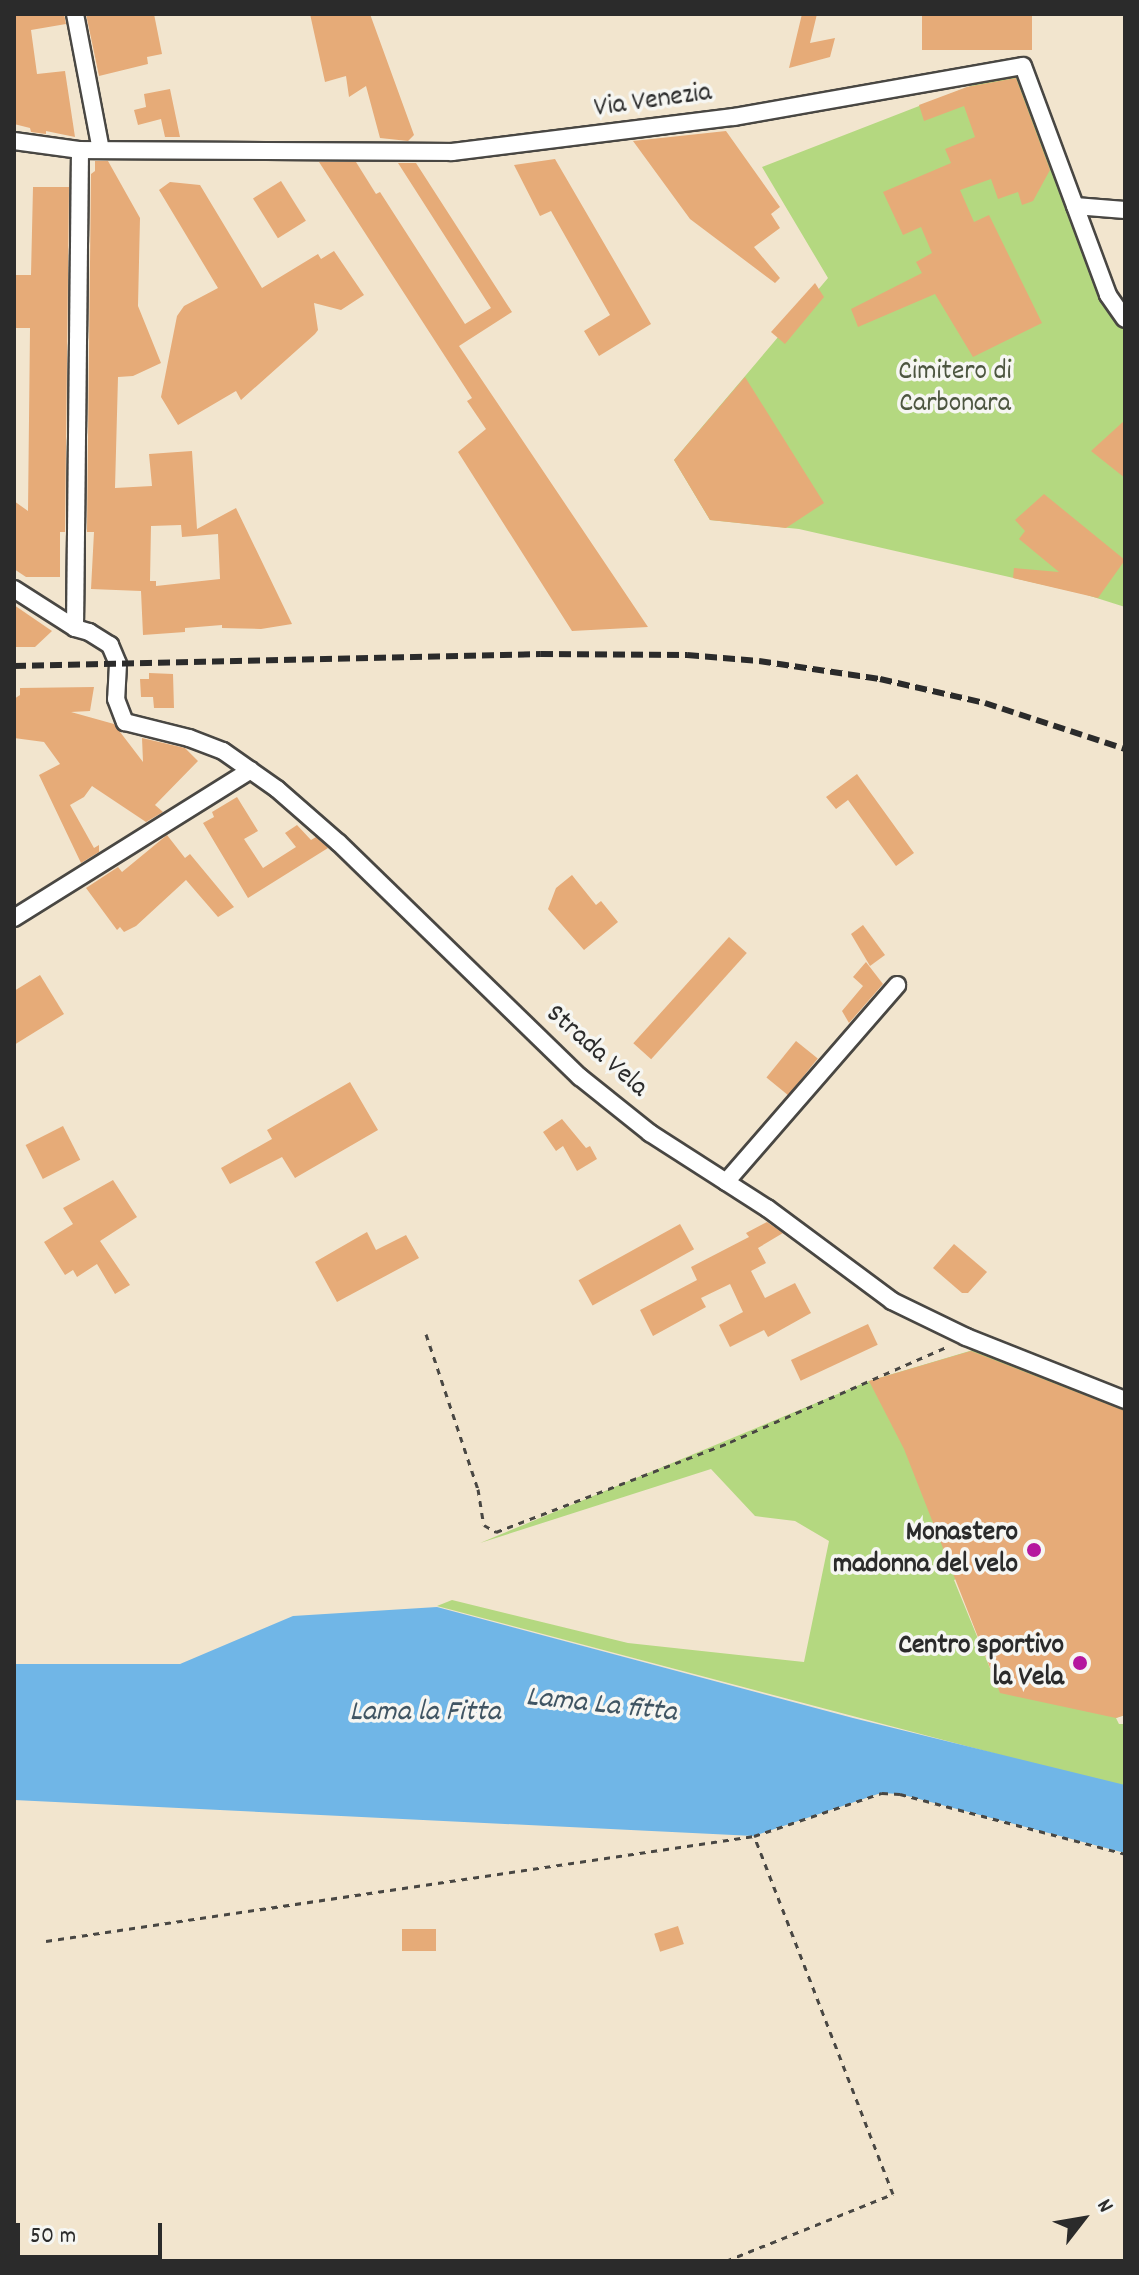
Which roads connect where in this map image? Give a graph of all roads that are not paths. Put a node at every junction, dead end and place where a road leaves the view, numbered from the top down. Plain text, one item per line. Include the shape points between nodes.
1 (75, 14) edge
2 (14, 141) edge
3 (80, 150) junction
4 (101, 150) junction
5 (1075, 206) junction
6 (1125, 210) edge
7 (1125, 319) edge
8 (14, 589) edge
9 (75, 628) junction
10 (251, 770) junction
11 (14, 918) edge
12 (897, 985) dead end
13 (726, 1182) junction
14 (1125, 1400) edge

1 - 4 street
2 - 3 street, Via Venezia
3 - 4 street, Via Venezia
3 - 9 street
4 - 5 street, Via Venezia via 452,152 734,117 1023,66
5 - 6 street
5 - 7 street, Via Venezia via 1108,295
8 - 9 street
9 - 10 street, Strada Vela via 110,645 118,664 116,699 125,722 189,738 223,751
10 - 11 street
10 - 13 street, Strada Vela via 339,843 580,1077 650,1133
12 - 13 street
13 - 14 street, Strada Vela via 892,1301 966,1337

